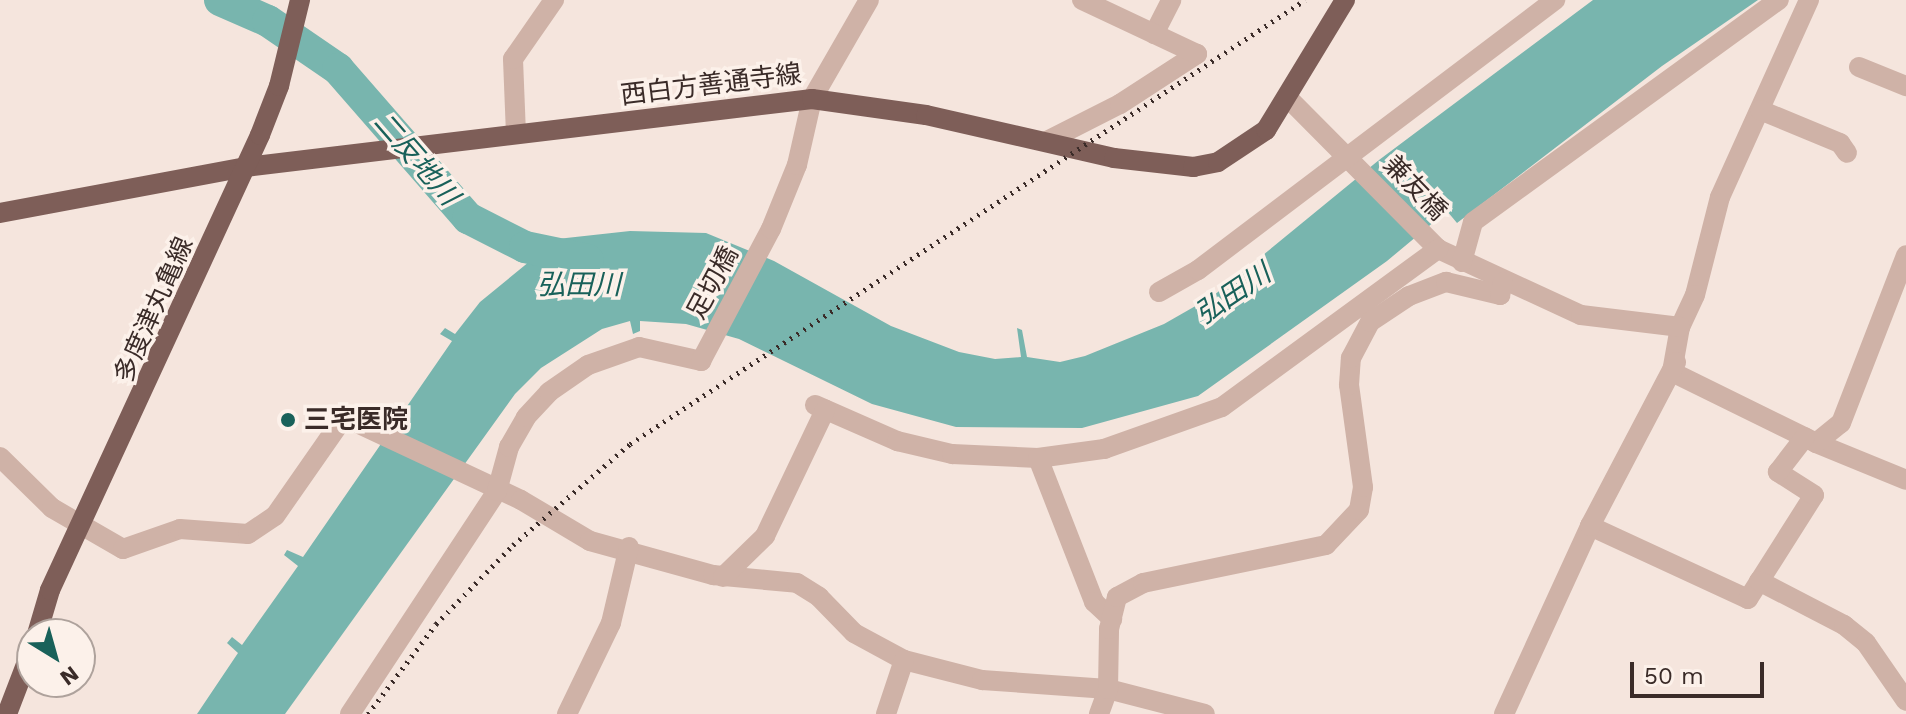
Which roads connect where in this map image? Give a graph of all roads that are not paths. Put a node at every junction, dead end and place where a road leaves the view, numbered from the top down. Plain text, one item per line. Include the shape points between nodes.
1 (554, 0) edge
2 (869, 0) edge
3 (1082, 0) edge
4 (1171, 0) edge
5 (1345, 0) edge
6 (1555, 0) edge
7 (1779, 0) edge
8 (1809, 0) edge
9 (299, 4) edge
10 (1154, 34) junction
11 (1859, 67) dead end
12 (1906, 86) edge
13 (1288, 98) junction
14 (812, 99) junction
15 (1760, 110) junction
16 (516, 134) junction
17 (1047, 141) junction
18 (1847, 153) dead end
19 (1351, 159) junction
20 (246, 167) junction
21 (0, 213) edge
22 (1438, 249) junction
23 (1906, 255) edge
24 (1462, 262) junction
25 (1503, 282) junction
26 (1159, 292) dead end
27 (1680, 327) junction
28 (1676, 362) junction
29 (1810, 440) junction
30 (0, 457) edge
31 (1038, 458) junction
32 (1906, 480) edge
33 (497, 491) junction
34 (84, 525) junction
35 (1590, 526) junction
36 (629, 547) junction
37 (723, 577) junction
38 (1759, 581) junction
39 (42, 618) edge
40 (1112, 619) junction
41 (904, 660) junction
42 (1108, 689) junction
43 (16, 691) edge
44 (1906, 701) edge
45 (7, 714) edge
46 (350, 714) edge
47 (567, 714) edge
48 (886, 714) edge
49 (1099, 714) edge
50 (1205, 714) edge
51 (1504, 714) edge

1 - 16 street via 513,59
2 - 14 street, 足切橋
3 - 10 street
4 - 10 street
5 - 13 main road, 西白方善通寺線
6 - 19 street
7 - 24 street via 1473,222
8 - 15 street
9 - 20 main road, 多度津丸亀線 via 279,86
10 - 17 street via 1197,54 1120,104
11 - 12 street
13 - 17 main road, 西白方善通寺線 via 1266,130 1218,162 1160,164
13 - 19 street, 兼友橋
14 - 16 main road, 西白方善通寺線
14 - 17 main road, 西白方善通寺線 via 926,115
14 - 33 street, 足切橋 via 797,165 771,229 701,361 639,347 588,365 526,417 509,447
15 - 18 street via 1840,143
15 - 27 street via 1720,197 1695,295
16 - 20 main road, 西白方善通寺線
19 - 22 street, 兼友橋
19 - 26 street via 1198,270
20 - 21 main road, 西白方善通寺線
20 - 34 main road, 多度津丸亀線
22 - 24 street, 兼友橋
22 - 31 street via 1222,407 1104,449
23 - 29 street via 1841,423
24 - 25 street, 兼友橋
25 - 27 street, 兼友橋 via 1581,315
25 - 40 street via 1500,295 1446,282 1409,296 1370,322 1351,358 1349,385 1363,487 1359,510 1326,545 1143,583 1117,597
27 - 28 street
28 - 29 street via 1672,372
28 - 35 street
29 - 32 street
29 - 38 street via 1778,472 1814,495
30 - 34 street via 52,508
31 - 37 street via 952,454 897,441 820,408 765,536
31 - 40 street via 1088,588
33 - 34 street via 344,417 275,516 248,534 180,529 123,549
33 - 36 street via 590,541
33 - 46 street
34 - 39 main road, 多度津丸亀線 via 50,590
35 - 38 street via 1748,599
35 - 51 street
36 - 37 street
36 - 47 street via 611,623
37 - 41 street via 797,583 854,633
38 - 44 street via 1844,625 1866,643
40 - 42 street
41 - 42 street via 982,680
41 - 48 street
42 - 49 street
42 - 50 street
43 - 45 main road

